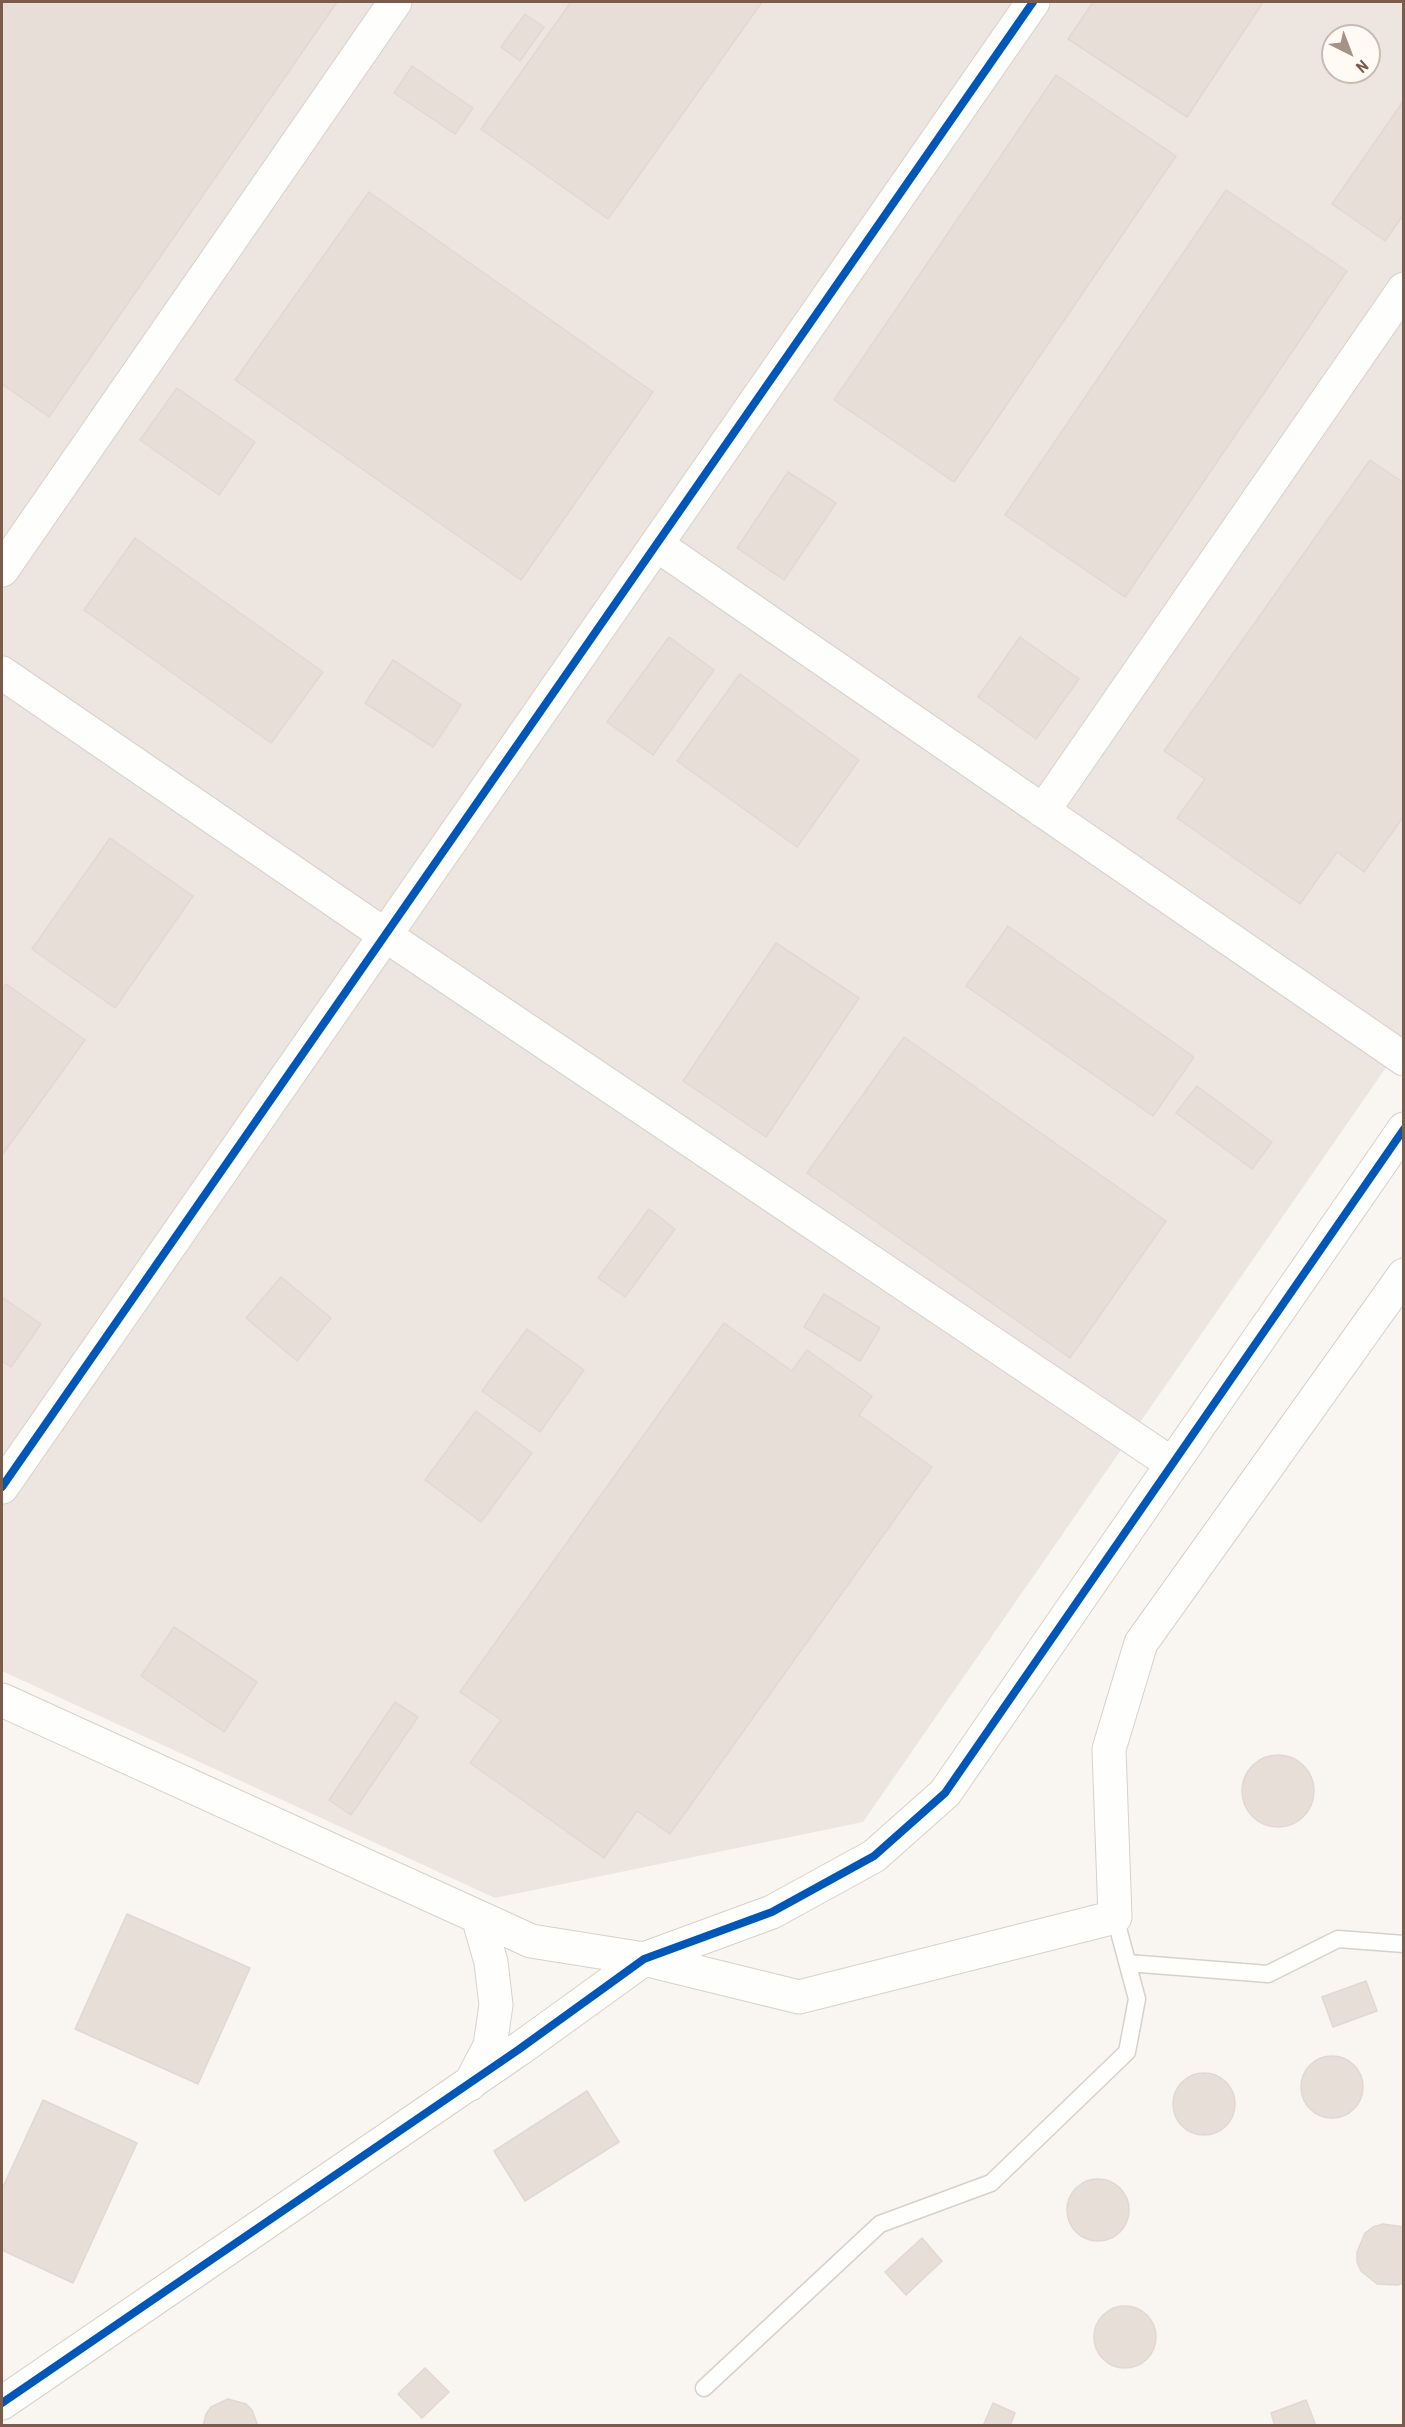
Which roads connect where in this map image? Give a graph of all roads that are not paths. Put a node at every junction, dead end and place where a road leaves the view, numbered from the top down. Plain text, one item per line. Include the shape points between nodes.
1 (395, 2) edge
2 (1032, 2) edge
3 (1404, 289) edge
4 (657, 545) junction
5 (2, 570) edge
6 (2, 673) edge
7 (1043, 811) junction
8 (384, 935) junction
9 (1404, 1059) edge
10 (1404, 1129) edge
11 (1404, 1275) edge
12 (1172, 1464) junction
13 (2, 1487) edge
14 (2, 1700) edge
15 (478, 1917) junction
16 (1115, 1917) junction
17 (1404, 1944) edge
18 (644, 1959) junction
19 (1128, 1963) junction
20 (470, 2084) junction
21 (704, 2388) dead end
22 (2, 2403) edge

1 - 5 street
2 - 4 street
3 - 7 street
4 - 7 street
4 - 8 street
6 - 8 street
7 - 9 street
8 - 12 street
8 - 13 street
10 - 12 street
11 - 16 street via 1141,1642 1108,1749
12 - 18 street via 945,1793 874,1857 772,1912
14 - 15 street
15 - 18 street via 531,1941
15 - 20 street via 491,1962 496,2005 490,2046
16 - 18 street via 799,1997
16 - 19 lane
17 - 19 lane via 1338,1940 1268,1974
18 - 20 street
19 - 21 lane via 1137,1999 1127,2052 991,2183 880,2224
20 - 22 street

